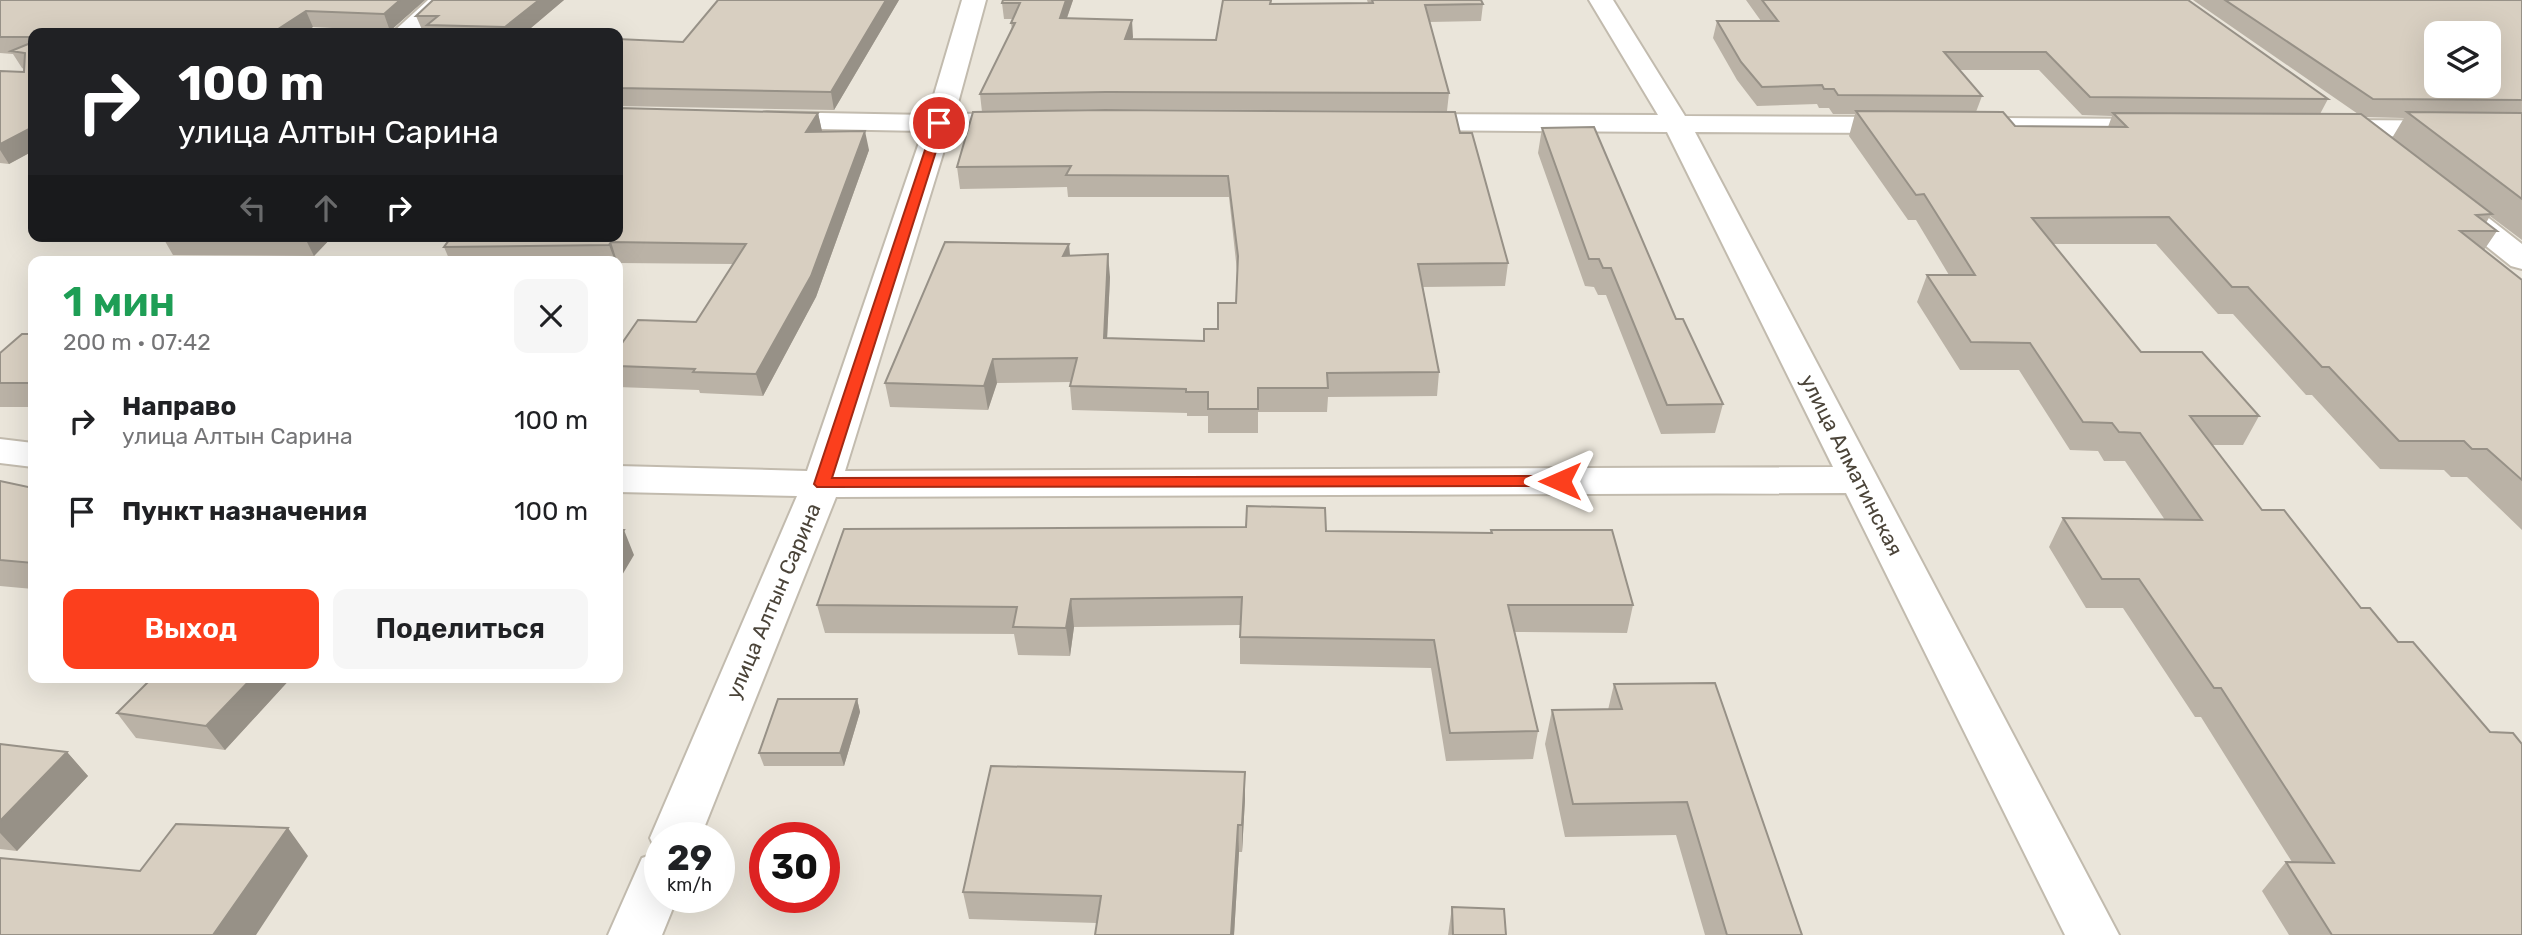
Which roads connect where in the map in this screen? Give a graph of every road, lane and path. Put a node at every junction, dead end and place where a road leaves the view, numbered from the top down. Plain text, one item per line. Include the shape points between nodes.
1 (442, 0) edge
2 (974, 0) edge
3 (1601, 0) edge
4 (410, 28) edge
5 (2322, 104) edge
6 (744, 119) edge
7 (1051, 121) edge
8 (1385, 122) edge
9 (939, 123) junction
10 (1677, 124) junction
11 (1927, 125) edge
12 (1982, 125) edge
13 (2190, 127) edge
14 (2301, 128) edge
15 (2357, 128) junction
16 (2522, 129) edge
17 (2388, 152) edge
18 (2429, 185) edge
19 (2522, 259) edge
20 (0, 451) edge
21 (28, 454) edge
22 (623, 479) edge
23 (1860, 480) junction
24 (822, 484) junction
25 (682, 822) edge
26 (644, 913) edge
27 (635, 935) edge
28 (2092, 935) edge

1 - 4 street
2 - 9 street, улица Алтын Сарина
3 - 10 street, улица Алматинская
5 - 15 street
6 - 9 street
7 - 9 street
8 - 10 street
9 - 24 street, улица Алтын Сарина
10 - 11 street
10 - 23 street, улица Алматинская
12 - 13 street
14 - 15 street
15 - 16 street
15 - 17 street
18 - 19 street
20 - 21 street
22 - 24 street
23 - 24 street
23 - 28 street, улица Алматинская
24 - 25 street, улица Алтын Сарина
26 - 27 street

